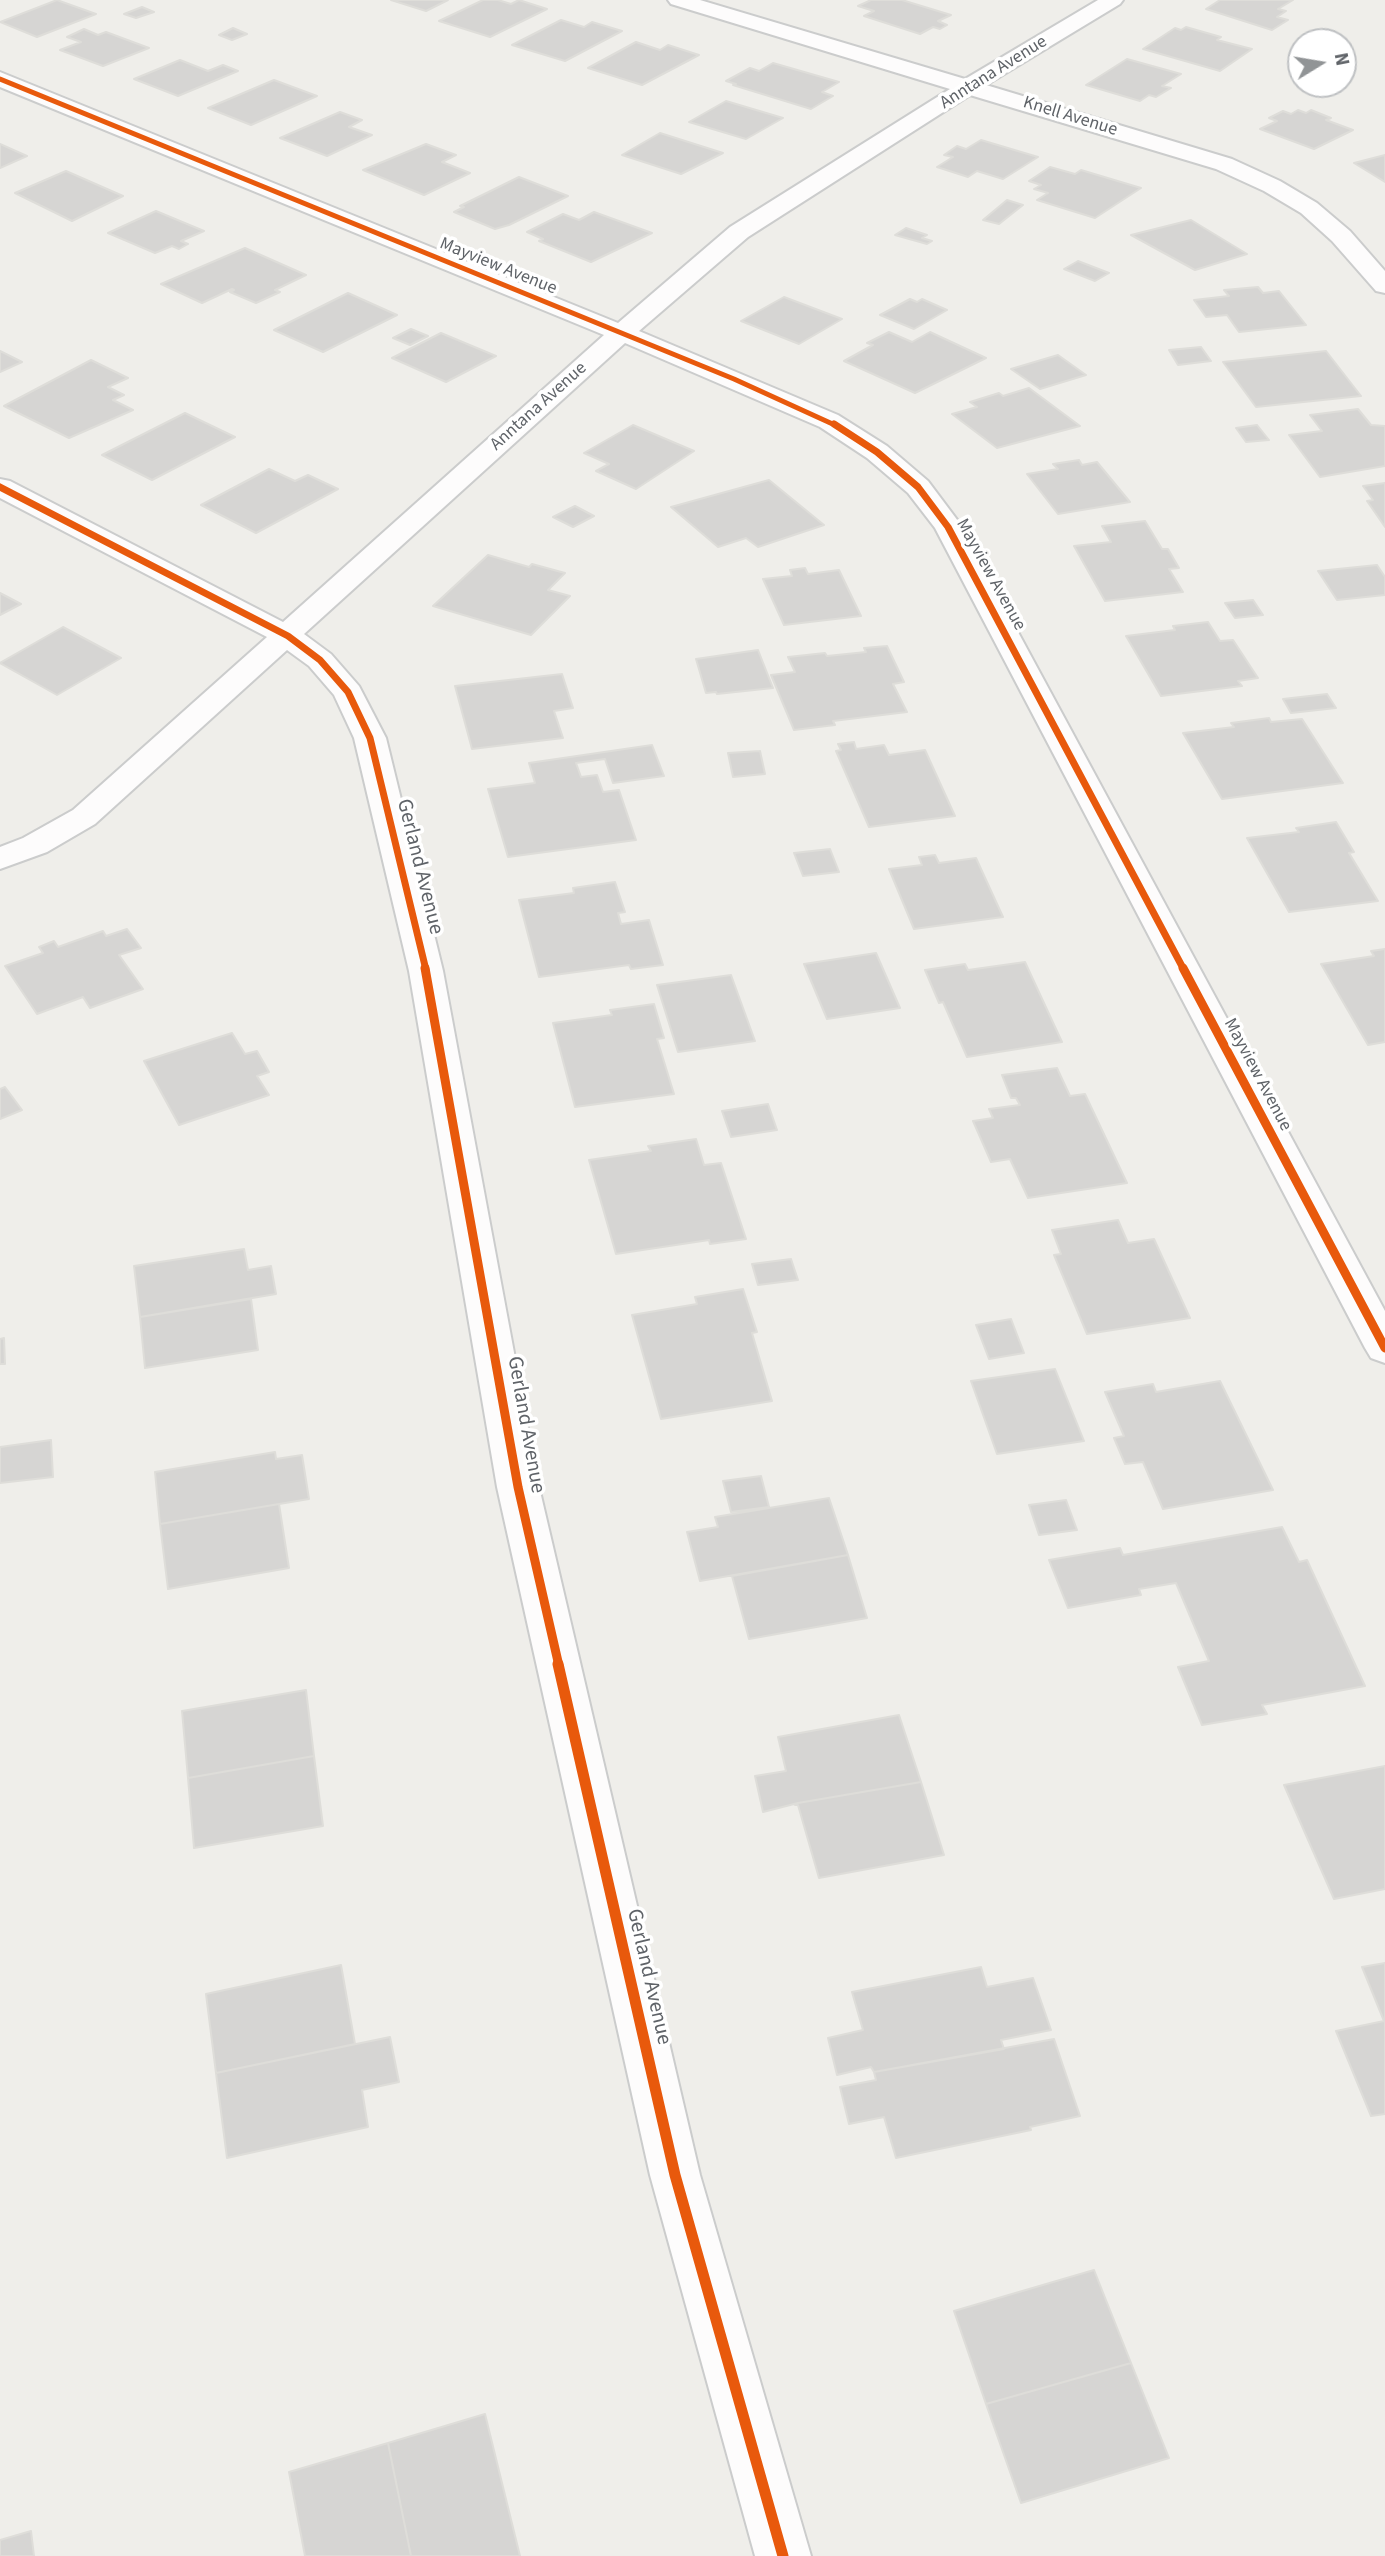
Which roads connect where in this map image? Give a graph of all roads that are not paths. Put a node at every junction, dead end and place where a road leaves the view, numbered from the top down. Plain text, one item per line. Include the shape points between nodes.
1 (678, 0) edge
2 (1113, 0) edge
3 (0, 79) edge
4 (969, 86) junction
5 (1385, 286) edge
6 (620, 334) junction
7 (0, 487) edge
8 (288, 636) junction
9 (0, 859) edge
10 (1385, 1348) edge
11 (783, 2556) edge

1 - 4 street, Knell Avenue
2 - 4 street, Anntana Avenue
3 - 6 street, Mayview Avenue
4 - 5 street, Knell Avenue via 1224,164 1272,186 1333,229
4 - 6 street, Anntana Avenue via 739,232
6 - 8 street, Anntana Avenue
6 - 10 street, Mayview Avenue via 829,421 877,452 918,488 948,527
7 - 8 street, Gerland Avenue
8 - 9 street, Anntana Avenue via 84,817
8 - 11 street, Gerland Avenue via 320,660 348,692 370,738 426,971 521,1500 675,2175

